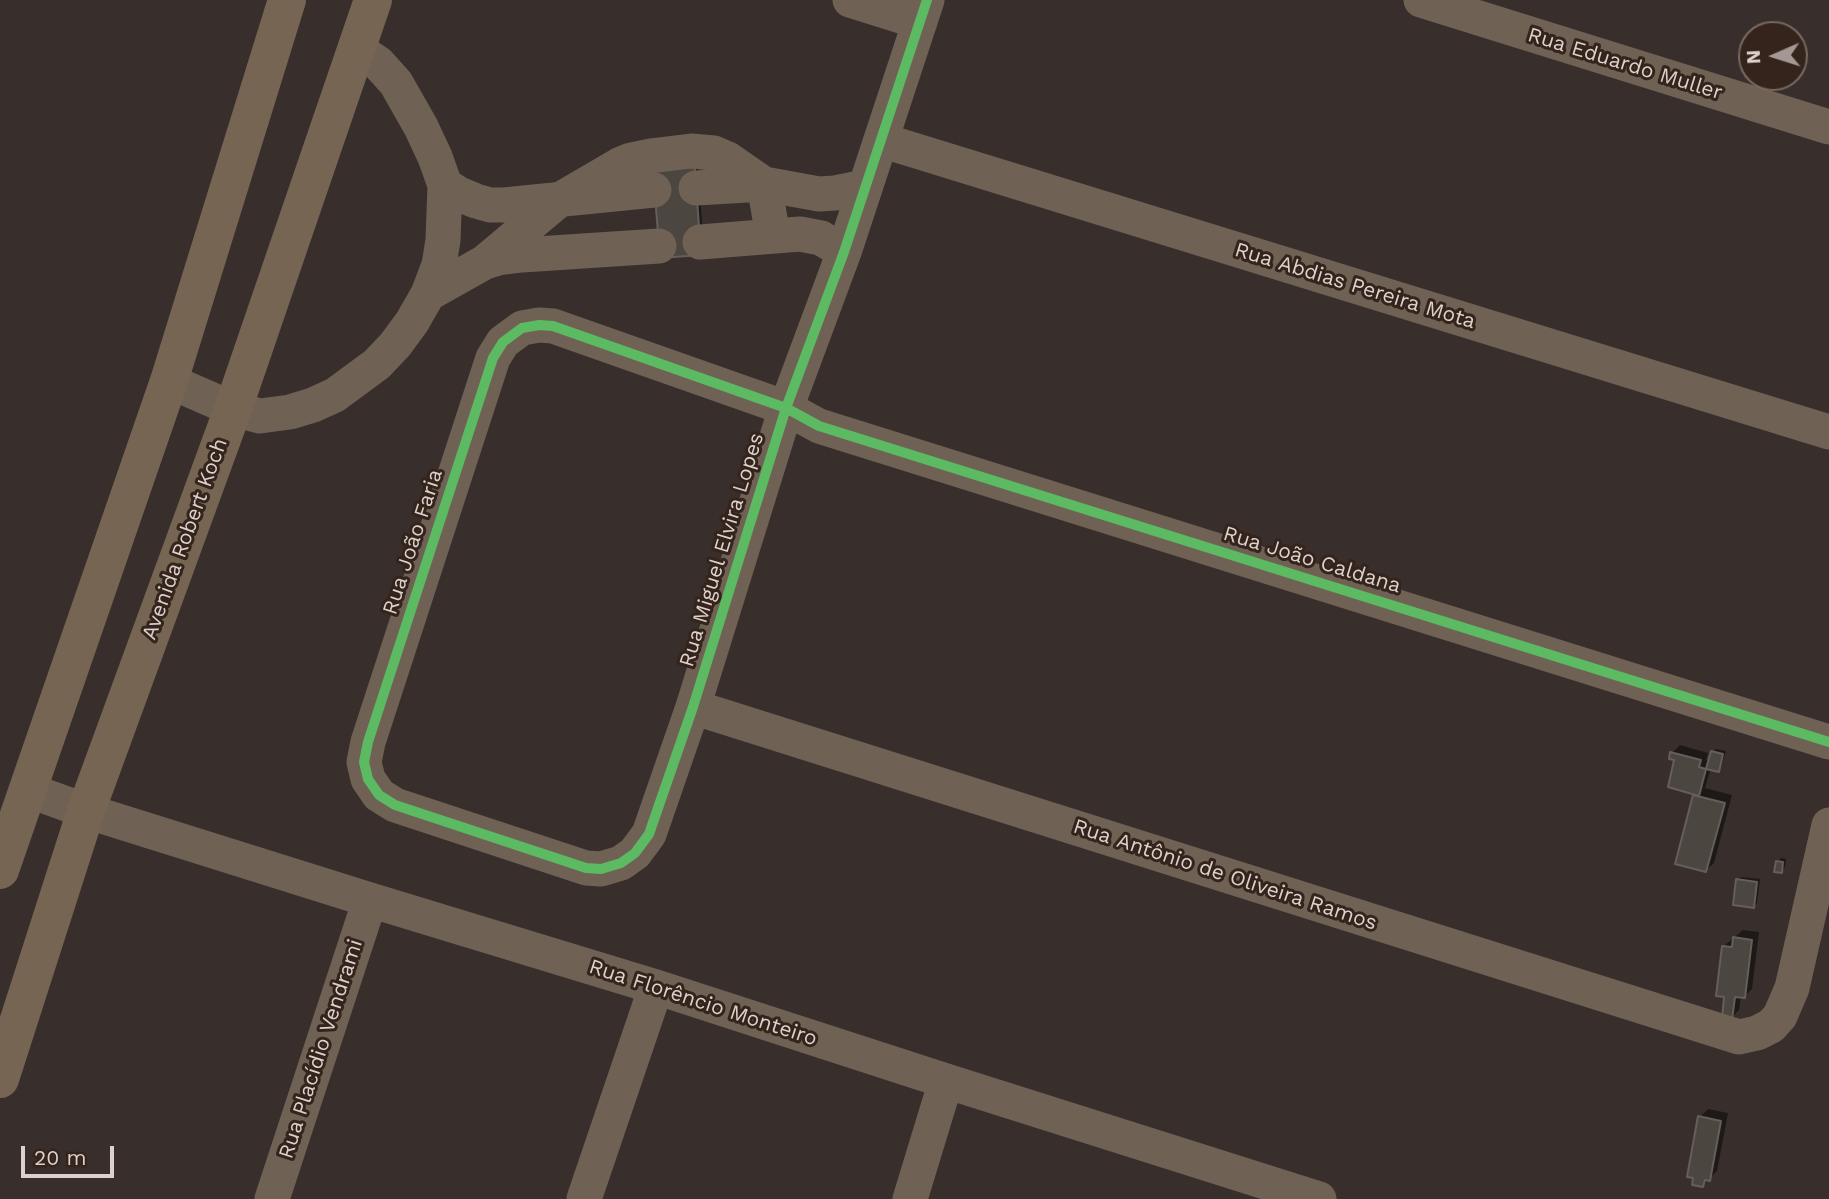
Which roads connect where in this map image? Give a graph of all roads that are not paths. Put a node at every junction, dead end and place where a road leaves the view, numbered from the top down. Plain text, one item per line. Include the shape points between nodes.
1 (286, 0) edge
2 (373, 0) edge
3 (850, 0) edge
4 (1421, 0) edge
5 (924, 11) edge
6 (357, 49) junction
7 (1829, 127) edge
8 (881, 140) junction
9 (764, 184) junction
10 (445, 185) junction
11 (865, 187) junction
12 (696, 188) dead end
13 (654, 190) dead end
14 (558, 200) junction
15 (773, 236) junction
16 (701, 242) dead end
17 (659, 246) dead end
18 (844, 252) junction
19 (485, 262) junction
20 (428, 294) junction
21 (522, 328) joint
22 (169, 381) junction
23 (786, 408) junction
24 (233, 410) junction
25 (1829, 432) edge
26 (693, 707) junction
27 (1829, 742) edge
28 (28, 790) junction
29 (86, 811) junction
30 (1829, 825) edge
31 (621, 863) joint
32 (0, 870) edge
33 (370, 900) junction
34 (656, 987) junction
35 (0, 1079) edge
36 (946, 1082) junction
37 (272, 1199) edge
38 (584, 1199) edge
39 (911, 1199) edge
40 (1320, 1199) edge

1 - 22 main road
2 - 6 main road, Avenida Robert Koch
3 - 5 street
4 - 7 street, Rua Eduardo Muller
5 - 8 street, Rua Miguel Elvira Lopes
6 - 10 street via 396,83
6 - 24 main road, Avenida Robert Koch
8 - 11 street, Rua Miguel Elvira Lopes
8 - 25 street, Rua Abdias Pereira Mota
9 - 11 street via 819,194
9 - 12 street
9 - 14 street via 728,159 691,151 631,160
9 - 15 street
10 - 14 street via 490,205
10 - 20 street via 443,240
11 - 18 street, Rua Miguel Elvira Lopes
13 - 14 street
14 - 19 street
15 - 16 street
15 - 18 street via 811,235
17 - 19 street via 522,255
18 - 23 street, Rua Miguel Elvira Lopes
19 - 20 street
20 - 24 street via 395,345 335,394 290,412 260,416
21 - 23 street, Rua João Caldana via 553,326
21 - 31 street, Rua João Faria via 503,342 493,358 364,762 379,795 395,805 586,867 601,869
22 - 24 street
22 - 28 main road
23 - 26 street, Rua Miguel Elvira Lopes
23 - 27 street, Rua João Caldana via 819,426
24 - 29 main road, Avenida Robert Koch
26 - 30 street, Rua Antônio de Oliveira Ramos via 1739,1037 1771,1026 1792,988
26 - 31 street, Rua Miguel Elvira Lopes via 649,834
28 - 29 street, Rua Florêncio Monteiro
28 - 32 main road
29 - 33 street, Rua Florêncio Monteiro
29 - 35 main road, Avenida Robert Koch
33 - 34 street, Rua Florêncio Monteiro
33 - 37 street, Rua Placídio Vendrami
34 - 36 street, Rua Florêncio Monteiro
34 - 38 street
36 - 39 street
36 - 40 street, Rua Florêncio Monteiro

